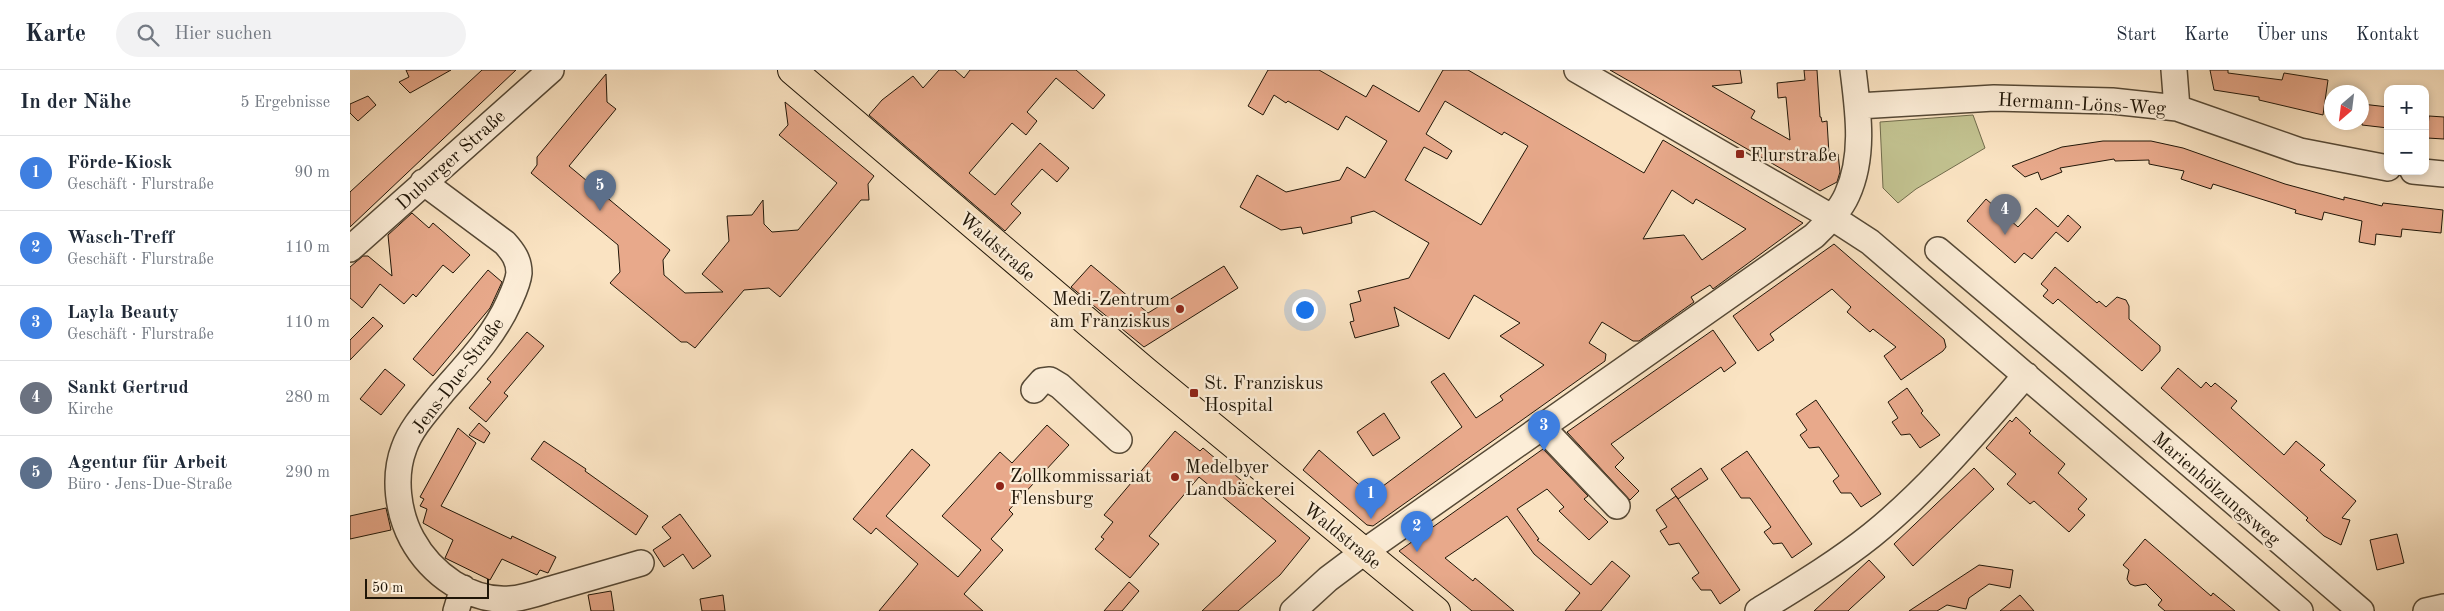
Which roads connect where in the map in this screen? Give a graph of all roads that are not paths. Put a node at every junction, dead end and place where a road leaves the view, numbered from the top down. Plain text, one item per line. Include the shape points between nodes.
1 (550, 70) edge
2 (792, 70) edge
3 (1577, 70) edge
4 (1853, 70) edge
5 (2174, 70) edge
6 (1858, 106) junction
7 (2177, 108) junction
8 (2384, 167) edge
9 (2429, 173) edge
10 (2444, 174) edge
11 (423, 182) junction
12 (1832, 218) junction
13 (350, 249) edge
14 (1938, 250) dead end
15 (2074, 364) junction
16 (2031, 380) junction
17 (1034, 390) dead end
18 (1543, 428) junction
19 (1119, 440) dead end
20 (1618, 506) dead end
21 (1364, 552) junction
22 (641, 563) dead end
23 (459, 600) edge
24 (2444, 607) edge
25 (1293, 611) edge
26 (1436, 611) edge
27 (1758, 611) edge
28 (2300, 611) edge
29 (2361, 611) edge
30 (2426, 611) edge

1 - 11 street, Duburger Straße
2 - 21 main road, Waldstraße via 1145,371
3 - 12 street, Marienhölzungsweg
4 - 6 street
5 - 7 street
6 - 7 street, Hermann-Löns-Weg via 1994,98 2112,101
6 - 12 street via 1855,171 1847,195
7 - 8 street, Hermann-Löns-Weg via 2300,151
9 - 10 street
11 - 13 street, Duburger Straße
11 - 23 street, Jens-Due-Straße via 505,243 516,256 519,272 506,310 488,340 417,424 399,464 400,504 409,533 424,558
12 - 16 street, Marienhölzungsweg via 1870,242
12 - 18 street via 1806,242
14 - 15 street, Marienhölzungsweg
15 - 16 street
15 - 29 street, Marienhölzungsweg
16 - 27 street via 1913,499 1846,554
16 - 28 street, Marienhölzungsweg
17 - 19 street via 1042,381 1050,380
18 - 20 street
18 - 21 street
21 - 25 street
21 - 26 main road, Waldstraße
22 - 23 street, Jens-Due-Straße via 510,599
24 - 30 street

